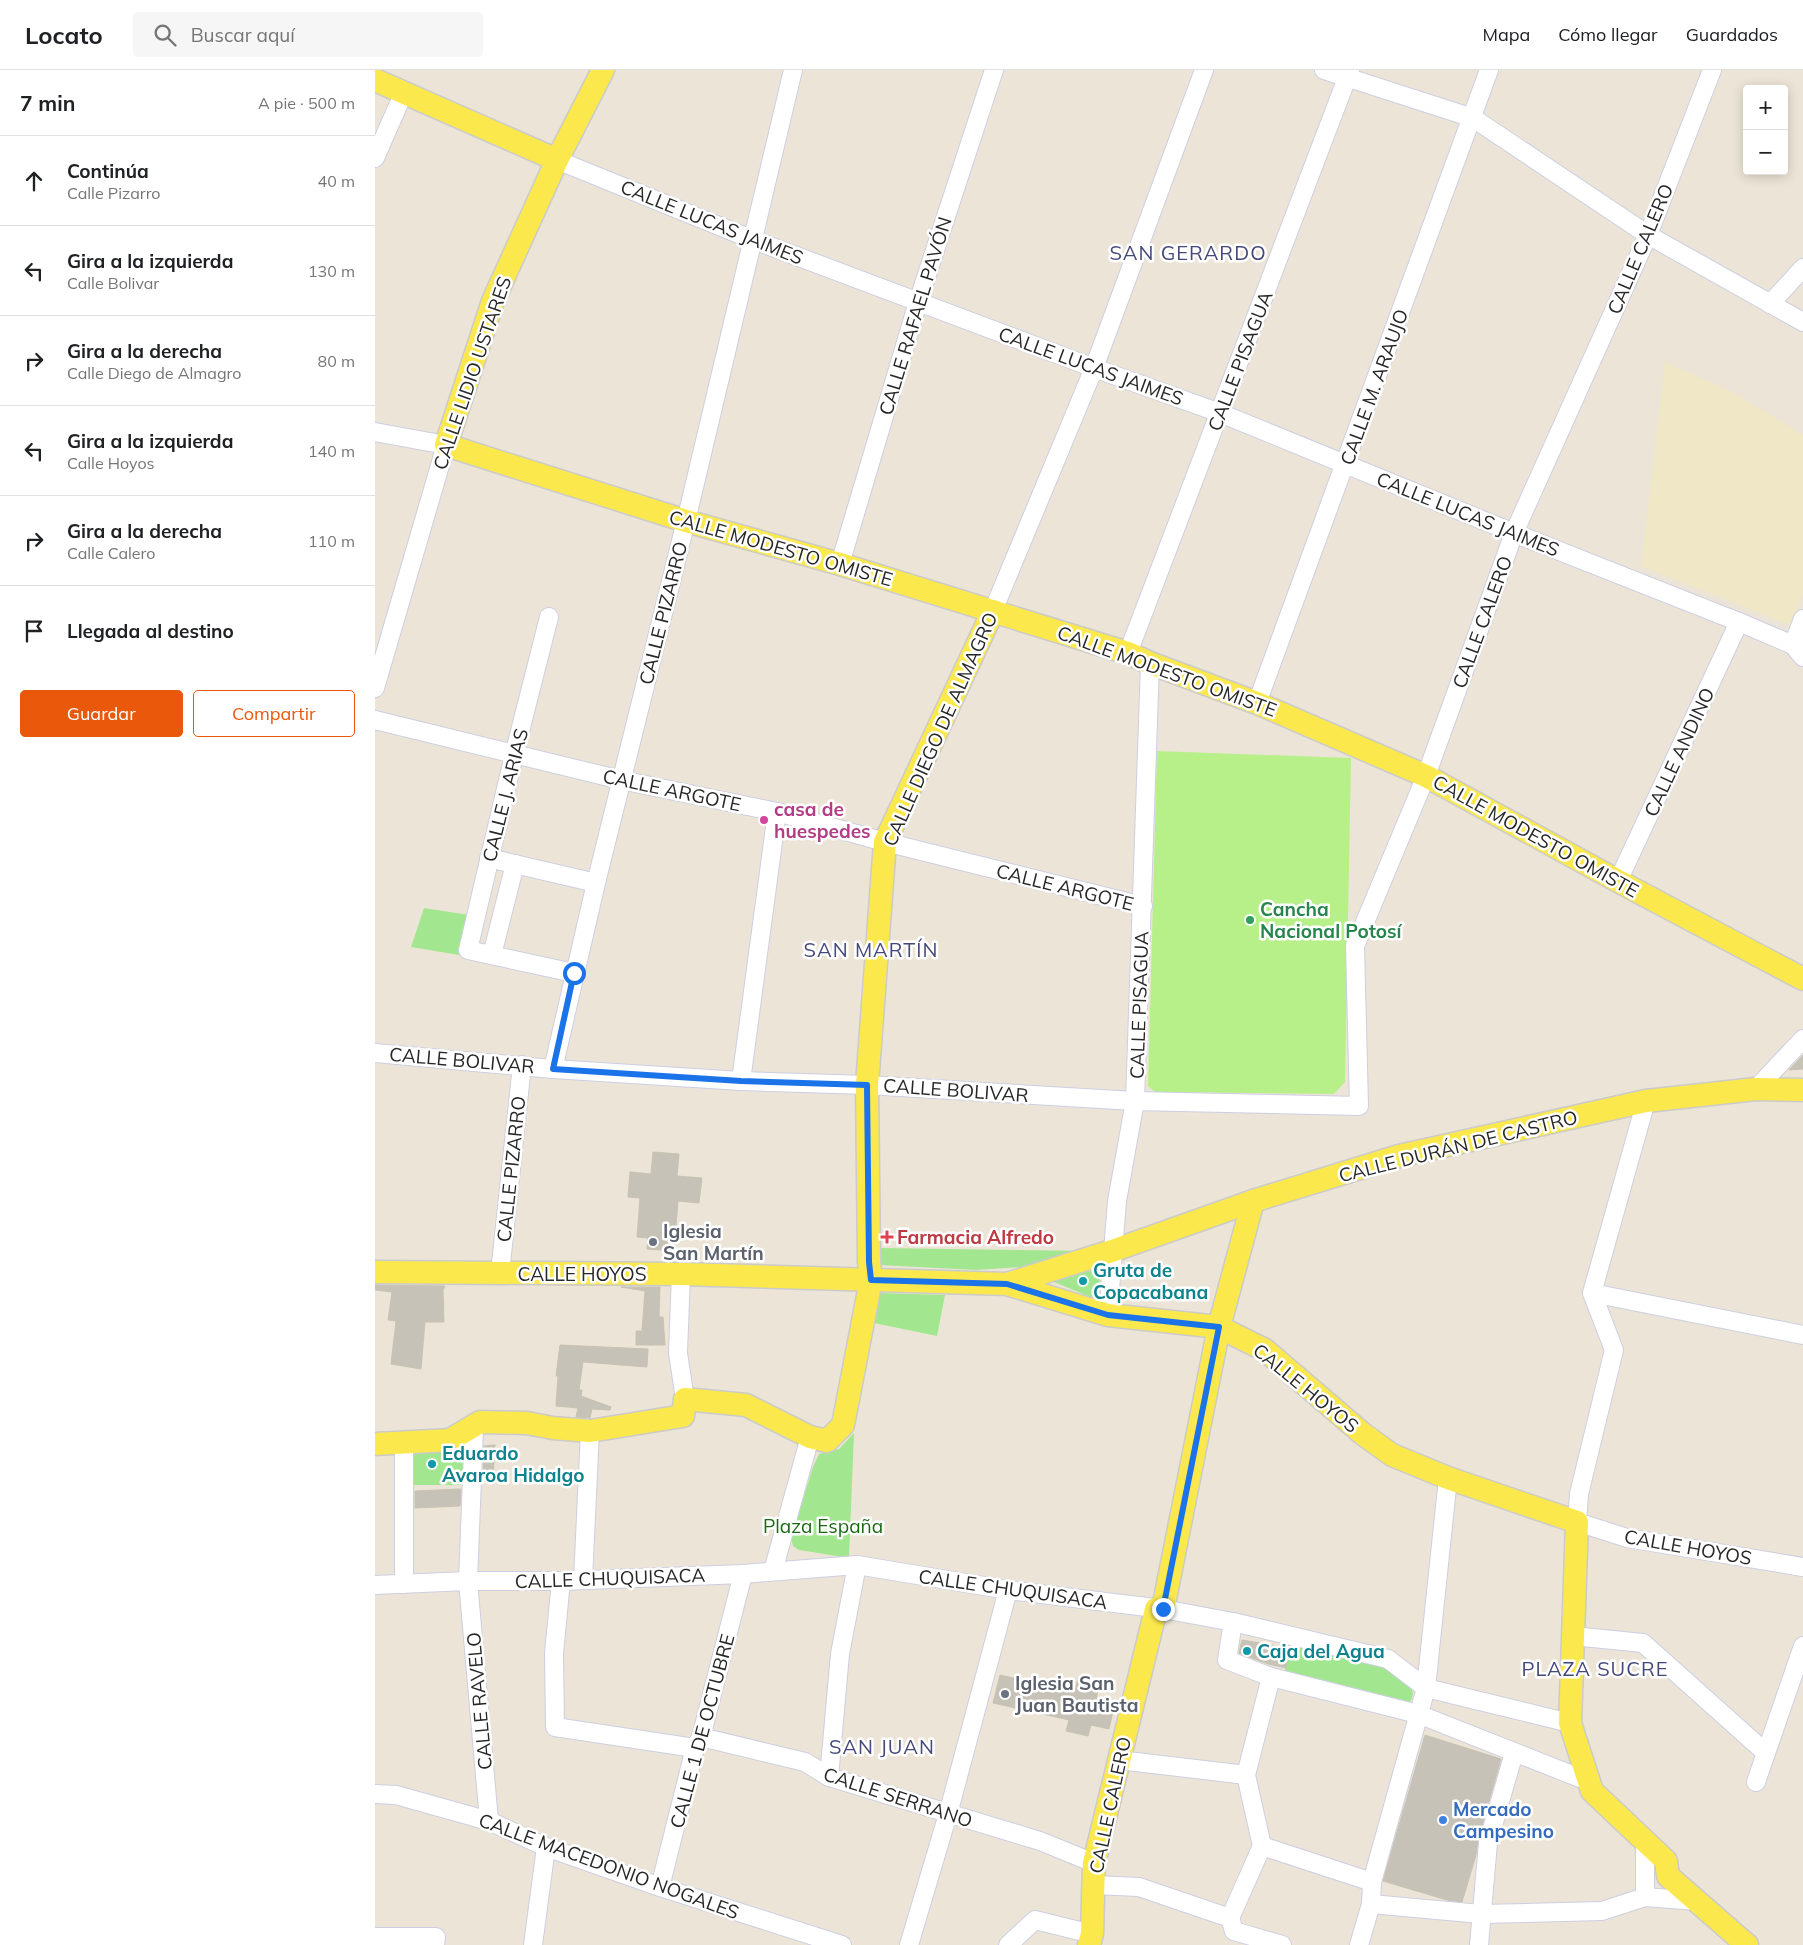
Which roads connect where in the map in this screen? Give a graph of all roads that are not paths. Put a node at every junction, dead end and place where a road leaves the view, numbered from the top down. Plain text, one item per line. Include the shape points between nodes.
1 (603, 70) edge
2 (793, 70) edge
3 (994, 70) edge
4 (1204, 70) edge
5 (1324, 70) edge
6 (1489, 70) edge
7 (1712, 70) edge
8 (1349, 73) edge
9 (375, 80) edge
10 (404, 92) junction
11 (1473, 118) junction
12 (375, 158) edge
13 (557, 160) junction
14 (1648, 235) junction
15 (751, 239) junction
16 (1803, 268) edge
17 (918, 302) junction
18 (1770, 304) junction
19 (1803, 322) edge
20 (1094, 368) junction
21 (1220, 413) junction
22 (375, 432) edge
23 (446, 445) junction
24 (1346, 464) junction
25 (686, 521) junction
26 (1514, 533) junction
27 (840, 564) junction
28 (993, 610) junction
29 (549, 617) dead end
30 (1803, 619) edge
31 (1739, 622) junction
32 (1798, 651) edge
33 (1128, 652) junction
34 (1150, 663) junction
35 (375, 688) edge
36 (1257, 702) junction
37 (375, 720) edge
38 (514, 755) junction
39 (1426, 776) junction
40 (621, 780) junction
41 (777, 812) junction
42 (885, 842) junction
43 (489, 858) junction
44 (515, 864) junction
45 (1618, 881) junction
46 (596, 884) junction
47 (1143, 906) junction
48 (491, 955) junction
49 (574, 973) junction
50 (1803, 979) edge
51 (1803, 1039) edge
52 (375, 1052) edge
53 (522, 1065) junction
54 (553, 1069) junction
55 (741, 1081) junction
56 (867, 1085) junction
57 (1756, 1089) junction
58 (1803, 1090) edge
59 (1135, 1101) junction
60 (1646, 1101) junction
61 (1359, 1106) joint
62 (1253, 1201) junction
63 (1113, 1251) junction
64 (375, 1272) edge
65 (500, 1273) junction
66 (681, 1274) junction
67 (871, 1280) junction
68 (1007, 1284) junction
69 (1592, 1293) junction
70 (1108, 1315) junction
71 (1219, 1327) junction
72 (1803, 1335) edge
73 (685, 1399) junction
74 (474, 1427) junction
75 (590, 1431) junction
76 (810, 1437) junction
77 (404, 1442) junction
78 (375, 1444) edge
79 (1448, 1478) junction
80 (1577, 1522) junction
81 (857, 1565) junction
82 (1803, 1567) edge
83 (773, 1572) junction
84 (743, 1574) junction
85 (583, 1580) junction
86 (468, 1581) junction
87 (561, 1581) junction
88 (404, 1584) junction
89 (375, 1585) edge
90 (1008, 1590) junction
91 (1159, 1609) junction
92 (1233, 1622) junction
93 (1573, 1636) junction
94 (1803, 1646) edge
95 (1271, 1677) junction
96 (1426, 1688) junction
97 (1418, 1714) junction
98 (1569, 1723) junction
99 (698, 1743) junction
100 (1514, 1753) junction
101 (1766, 1753) junction
102 (1119, 1760) junction
103 (1246, 1776) junction
104 (829, 1777) junction
105 (1590, 1782) junction
106 (1755, 1782) dead end
107 (375, 1794) edge
108 (948, 1814) junction
109 (489, 1821) junction
110 (1645, 1841) junction
111 (1262, 1846) junction
112 (545, 1847) junction
113 (1093, 1863) junction
114 (1372, 1882) junction
115 (1093, 1885) junction
116 (660, 1888) junction
117 (1645, 1898) junction
118 (1697, 1901) junction
119 (1371, 1904) junction
120 (1481, 1914) junction
121 (1230, 1918) junction
122 (375, 1937) edge
123 (1090, 1939) edge
124 (435, 1945) edge
125 (533, 1945) edge
126 (842, 1945) edge
127 (909, 1945) edge
128 (1008, 1945) edge
129 (1282, 1945) edge
130 (1359, 1945) edge
131 (1479, 1945) edge
132 (1747, 1945) edge

1 - 13 main road, CALLE LIDIO USTARES
2 - 15 street, CALLE PIZARRO
3 - 17 street, CALLE RAFAEL PAVÓN
4 - 20 street, CALLE DIEGO DE ALMAGRO
5 - 8 street
6 - 11 street, CALLE M. ARAUJO
7 - 14 street, CALLE CALERO
8 - 11 street
8 - 21 street, CALLE PISAGUA
9 - 10 main road, CALLE LUCAS JAIMES
10 - 12 street
10 - 13 main road, CALLE LUCAS JAIMES
11 - 14 street
11 - 24 street, CALLE M. ARAUJO
13 - 15 street, CALLE LUCAS JAIMES
13 - 23 main road, CALLE LIDIO USTARES via 493,301
14 - 18 street
14 - 26 street, CALLE CALERO
15 - 17 street, CALLE LUCAS JAIMES
15 - 25 street, CALLE PIZARRO
16 - 18 street
17 - 20 street, CALLE LUCAS JAIMES
17 - 27 street, CALLE RAFAEL PAVÓN
18 - 19 street
20 - 21 street, CALLE LUCAS JAIMES
20 - 28 street, CALLE DIEGO DE ALMAGRO
21 - 24 street, CALLE LUCAS JAIMES
21 - 33 street, CALLE PISAGUA
22 - 23 street, CALLE MODESTO OMISTE
23 - 25 main road, CALLE MODESTO OMISTE
23 - 35 street, CALLE LIDIO USTARES
24 - 26 street, CALLE LUCAS JAIMES
24 - 36 street, CALLE M. ARAUJO
25 - 27 main road, CALLE MODESTO OMISTE
25 - 40 street, CALLE PIZARRO
26 - 31 street, CALLE LUCAS JAIMES
26 - 39 street, CALLE CALERO
27 - 28 main road, CALLE MODESTO OMISTE
28 - 33 main road, CALLE MODESTO OMISTE
28 - 42 main road, CALLE DIEGO DE ALMAGRO
29 - 38 street, CALLE J. ARIAS
30 - 32 street
31 - 32 street, CALLE LUCAS JAIMES
31 - 45 street, CALLE ANDINO
33 - 34 main road, CALLE MODESTO OMISTE
34 - 36 main road, CALLE MODESTO OMISTE
34 - 47 street, CALLE PISAGUA
36 - 39 main road, CALLE MODESTO OMISTE
37 - 38 street, CALLE ARGOTE
38 - 40 street, CALLE ARGOTE
38 - 43 street, CALLE J. ARIAS
39 - 45 main road, CALLE MODESTO OMISTE
39 - 61 street, CALLE CALERO via 1355,946
40 - 41 street, CALLE ARGOTE
40 - 46 street, CALLE PIZARRO
41 - 42 street, CALLE ARGOTE
41 - 55 street
42 - 47 street, CALLE ARGOTE
42 - 56 main road, CALLE DIEGO DE ALMAGRO
43 - 44 street
43 - 48 street, CALLE J. ARIAS via 468,950
44 - 46 street
44 - 48 street, CALLE J. ARIAS
45 - 50 main road, CALLE MODESTO OMISTE
46 - 49 street, CALLE PIZARRO
47 - 59 street, CALLE PISAGUA
48 - 49 street, CALLE J. ARIAS
49 - 54 street, CALLE PIZARRO
51 - 57 street
52 - 53 street, CALLE BOLIVAR
53 - 54 street, CALLE BOLIVAR
53 - 65 street, CALLE PIZARRO
54 - 55 street, CALLE BOLIVAR
55 - 56 street, CALLE BOLIVAR
56 - 59 street, CALLE BOLIVAR
56 - 67 main road, CALLE DIEGO DE ALMAGRO
57 - 58 main road, CALLE DURÁN DE CASTRO
57 - 60 main road, CALLE DURÁN DE CASTRO
59 - 61 street, CALLE BOLIVAR
59 - 63 street, CALLE PISAGUA via 1117,1201
60 - 62 main road, CALLE DURÁN DE CASTRO via 1399,1156
60 - 69 street
62 - 63 main road, CALLE DURÁN DE CASTRO
62 - 71 main road, CALLE CALERO
63 - 68 main road, CALLE DURÁN DE CASTRO
63 - 70 street, CALLE PISAGUA
64 - 65 main road, CALLE HOYOS
65 - 66 main road, CALLE HOYOS
66 - 67 main road, CALLE HOYOS
66 - 73 street via 678,1353
67 - 68 main road, CALLE HOYOS
67 - 76 main road, CALLE DIEGO DE ALMAGRO via 843,1425 827,1441
68 - 70 main road, CALLE HOYOS
69 - 72 street
69 - 80 street via 1614,1350 1579,1494
70 - 71 main road, CALLE HOYOS
71 - 79 main road, CALLE HOYOS via 1265,1350 1392,1455
71 - 91 main road, CALLE CALERO
73 - 75 main road via 683,1416
73 - 76 main road via 745,1405
74 - 75 main road via 480,1422 527,1423
74 - 77 main road via 450,1440
74 - 86 street, CALLE RAVELO
75 - 85 street
76 - 83 street
77 - 78 main road
77 - 88 street
79 - 80 main road, CALLE HOYOS
79 - 96 street
80 - 82 street, CALLE HOYOS via 1627,1538
80 - 93 main road
81 - 83 street, CALLE CHUQUISACA
81 - 90 street, CALLE CHUQUISACA
81 - 104 street via 840,1654
83 - 84 street, CALLE CHUQUISACA
84 - 85 street, CALLE CHUQUISACA
84 - 99 street, CALLE 1 DE OCTUBRE
85 - 87 street, CALLE CHUQUISACA
86 - 87 street, CALLE CHUQUISACA
86 - 88 street, CALLE CHUQUISACA
86 - 109 street, CALLE RAVELO
87 - 99 street, CALLE SERRANO via 554,1654 555,1726
88 - 89 street, CALLE CHUQUISACA
90 - 91 street, CALLE CHUQUISACA
90 - 108 street
91 - 92 street, CALLE CHUQUISACA
91 - 102 main road, CALLE CALERO
92 - 95 street via 1227,1660
92 - 96 street, CALLE CHUQUISACA via 1388,1659
93 - 98 main road
93 - 101 street via 1643,1643
94 - 101 street
95 - 97 street
95 - 103 street
96 - 97 street
96 - 98 street, CALLE CHUQUISACA
97 - 100 street
97 - 114 street
98 - 105 main road
99 - 104 street, CALLE SERRANO via 805,1762
99 - 116 street, CALLE 1 DE OCTUBRE
100 - 105 street
100 - 120 street via 1488,1843
101 - 106 street
102 - 103 street
102 - 113 main road, CALLE CALERO
103 - 111 street
104 - 108 street, CALLE SERRANO
105 - 110 main road via 1592,1791
107 - 109 street, CALLE MACEDONIO NOGALES via 396,1796
108 - 113 street, CALLE SERRANO via 1040,1841
108 - 127 street
109 - 112 street, CALLE MACEDONIO NOGALES
110 - 117 street
110 - 118 main road via 1666,1861 1668,1876
111 - 114 street
111 - 121 street
112 - 116 street, CALLE MACEDONIO NOGALES
112 - 125 street
113 - 115 main road, CALLE CALERO
114 - 119 street
115 - 121 street via 1139,1887
115 - 123 main road, CALLE CALERO
116 - 126 street, CALLE MACEDONIO NOGALES
117 - 118 street
117 - 120 street via 1602,1910
118 - 132 main road
119 - 120 street
119 - 130 street
120 - 131 street
121 - 129 street via 1235,1930
122 - 124 street via 437,1937
123 - 128 street via 1035,1920

